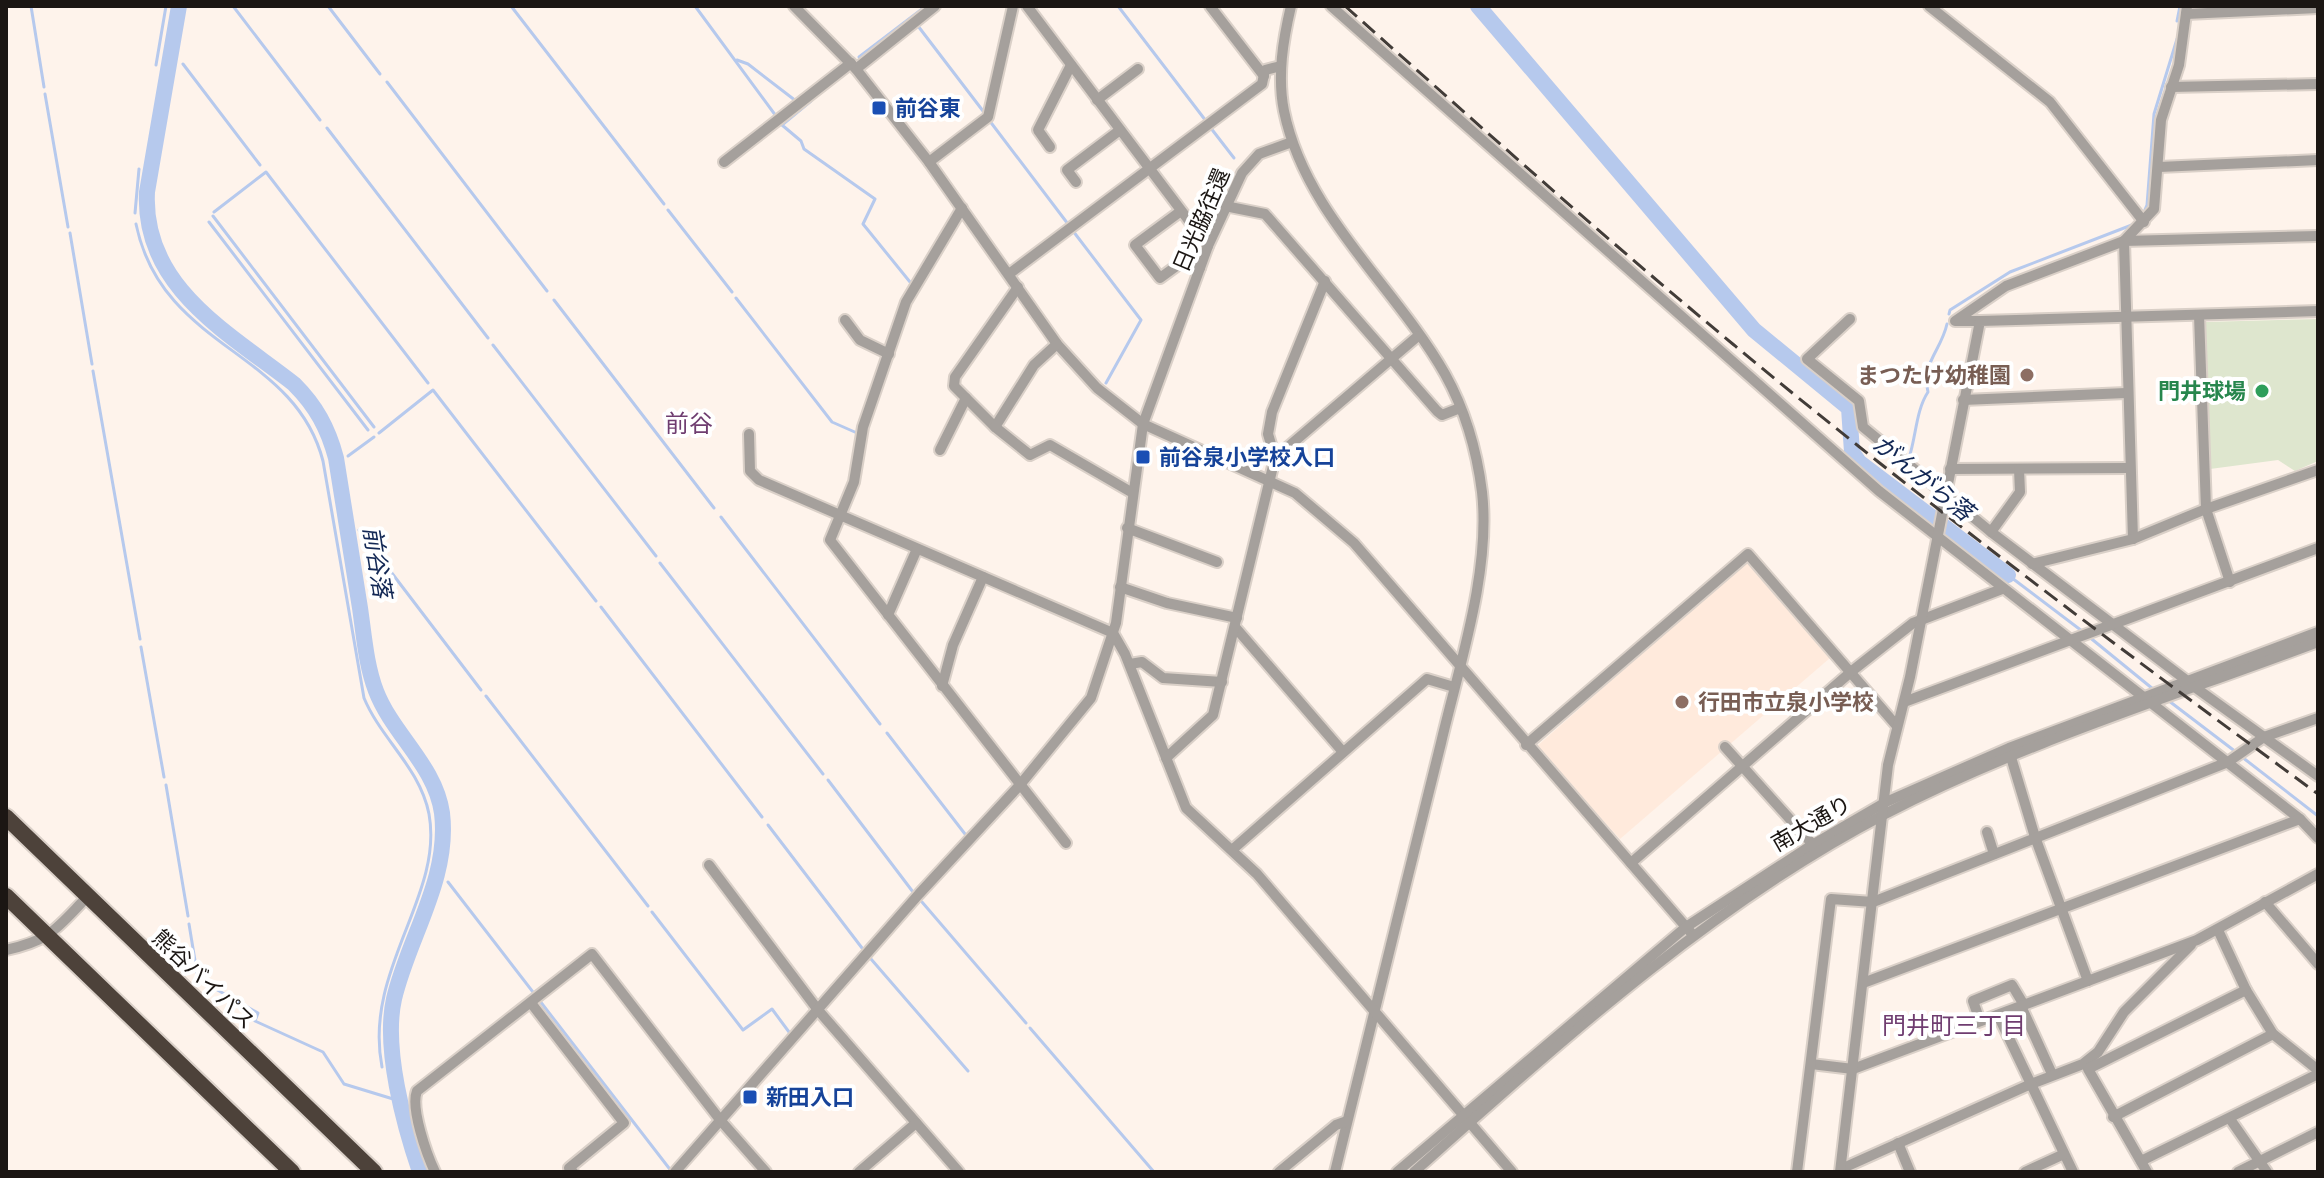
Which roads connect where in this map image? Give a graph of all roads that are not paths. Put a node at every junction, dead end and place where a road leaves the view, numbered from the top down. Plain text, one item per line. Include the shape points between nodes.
1 (794, 6) edge
2 (935, 6) edge
3 (1013, 6) edge
4 (1027, 6) edge
5 (1210, 6) edge
6 (1291, 6) edge
7 (1331, 6) edge
8 (1929, 6) edge
9 (2318, 8) edge
10 (2186, 10) edge
11 (1071, 65) junction
12 (854, 66) junction
13 (1281, 66) junction
14 (1138, 69) dead end
15 (1264, 76) junction
16 (2318, 84) edge
17 (2171, 87) junction
18 (1097, 100) junction
19 (1120, 130) junction
20 (1292, 142) junction
21 (1050, 147) dead end
22 (2318, 160) edge
23 (724, 162) dead end
24 (929, 162) junction
25 (2159, 167) junction
26 (1149, 168) junction
27 (1076, 182) dead end
28 (1225, 206) junction
29 (962, 208) junction
30 (1181, 211) junction
31 (2144, 222) junction
32 (2318, 236) edge
33 (2124, 241) junction
34 (1208, 246) junction
35 (1200, 268) junction
36 (1009, 274) junction
37 (1325, 281) junction
38 (1018, 287) junction
39 (2318, 311) edge
40 (2199, 315) junction
41 (2125, 316) junction
42 (1850, 319) dead end
43 (845, 320) dead end
44 (1980, 321) junction
45 (1418, 336) junction
46 (1057, 344) junction
47 (889, 354) junction
48 (1391, 359) junction
49 (2126, 393) junction
50 (966, 398) junction
51 (1963, 400) junction
52 (1460, 408) junction
53 (1143, 424) junction
54 (995, 427) junction
55 (749, 434) dead end
56 (940, 450) dead end
57 (1275, 458) junction
58 (2129, 468) junction
59 (1950, 469) junction
60 (2019, 469) junction
61 (2318, 470) edge
62 (1267, 478) junction
63 (1131, 492) junction
64 (1945, 494) junction
65 (2206, 509) junction
66 (840, 516) junction
67 (1127, 528) junction
68 (1991, 532) junction
69 (2133, 539) junction
70 (1937, 540) junction
71 (2318, 548) edge
72 (917, 549) junction
73 (1217, 562) dead end
74 (2032, 564) junction
75 (983, 577) junction
76 (2230, 582) junction
77 (1120, 587) junction
78 (2002, 589) junction
79 (888, 615) junction
80 (1920, 620) junction
81 (1236, 622) junction
82 (2113, 626) junction
83 (2318, 632) edge
84 (1113, 633) junction
85 (2070, 640) junction
86 (2318, 642) edge
87 (1130, 664) junction
88 (1459, 665) junction
89 (1852, 671) junction
90 (2186, 680) junction
91 (1222, 682) junction
92 (942, 686) junction
93 (1454, 687) junction
94 (2196, 688) junction
95 (2157, 697) junction
96 (1904, 702) junction
97 (2318, 718) edge
98 (1896, 725) junction
99 (2264, 737) junction
100 (1526, 745) junction
101 (1725, 747) dead end
102 (1343, 752) junction
103 (2010, 753) junction
104 (1166, 758) junction
105 (2228, 762) junction
106 (1743, 768) junction
107 (2318, 776) edge
108 (1019, 786) junction
109 (1885, 808) junction
110 (6, 817) edge
111 (2300, 819) junction
112 (1987, 832) dead end
113 (2035, 837) junction
114 (2318, 838) edge
115 (1066, 843) dead end
116 (1816, 848) junction
117 (1232, 850) junction
118 (1994, 854) junction
119 (1631, 863) junction
120 (709, 865) dead end
121 (2318, 874) edge
122 (6, 896) edge
123 (87, 897) junction
124 (1873, 902) junction
125 (2265, 902) junction
126 (2061, 908) junction
127 (2218, 930) junction
128 (1690, 931) junction
129 (49, 936) junction
130 (2197, 940) junction
131 (6, 950) edge
132 (2318, 964) edge
133 (2088, 981) junction
134 (1863, 983) junction
135 (2246, 990) junction
136 (532, 1002) junction
137 (2022, 1006) junction
138 (818, 1010) junction
139 (1374, 1011) junction
140 (1998, 1015) junction
141 (1980, 1021) junction
142 (2273, 1034) junction
143 (1811, 1064) junction
144 (2086, 1066) junction
145 (1853, 1069) junction
146 (2318, 1072) edge
147 (2052, 1074) junction
148 (2031, 1084) junction
149 (2113, 1117) junction
150 (2230, 1119) junction
151 (1466, 1120) junction
152 (721, 1121) junction
153 (1347, 1121) junction
154 (916, 1123) junction
155 (2318, 1132) edge
156 (1898, 1143) junction
157 (2064, 1154) junction
158 (2141, 1161) junction
159 (2259, 1161) junction
160 (677, 1170) edge
161 (370, 1171) edge
162 (1841, 1171) edge
163 (292, 1172) edge
164 (435, 1172) edge
165 (573, 1172) edge
166 (766, 1172) edge
167 (859, 1172) edge
168 (959, 1172) edge
169 (1279, 1172) edge
170 (1335, 1172) edge
171 (1397, 1172) edge
172 (1414, 1172) edge
173 (1512, 1172) edge
174 (1797, 1172) edge
175 (1910, 1172) edge
176 (2025, 1172) edge
177 (2073, 1172) edge
178 (2147, 1172) edge
179 (2238, 1172) edge
180 (2267, 1172) edge

1 - 12 street
2 - 12 street
3 - 24 street via 988,117
4 - 11 street
5 - 15 street
6 - 13 street
7 - 70 street
8 - 31 street via 2050,102
9 - 10 street
10 - 17 street
11 - 18 street
11 - 21 street via 1038,130
12 - 23 street
12 - 24 street
13 - 15 street via 1265,70
13 - 20 street
14 - 18 street
15 - 26 street via 1262,84
16 - 17 street
17 - 25 street via 2161,120
18 - 19 street
19 - 26 street
19 - 27 street via 1067,170
20 - 28 street, 日光脇往還 via 1254,158
20 - 45 street via 1324,205
22 - 25 street
24 - 29 street
25 - 31 street via 2154,209
26 - 30 street
26 - 36 street
28 - 34 street, 日光脇往還
28 - 37 street via 1265,214
29 - 36 street
29 - 47 street via 915,282
30 - 34 street
30 - 35 street via 1135,245 1160,278 1182,262
31 - 33 street
32 - 33 street
33 - 41 street
33 - 44 street via 2006,286 1955,321
34 - 35 street, 日光脇往還
35 - 53 street, 日光脇往還
36 - 38 street
37 - 48 street
37 - 57 street via 1272,412 1268,434
38 - 46 street
38 - 50 street via 955,377 954,386
39 - 40 street
40 - 41 street
40 - 65 street
41 - 44 street
41 - 49 street
42 - 64 street via 1807,359 1859,401 1863,427
43 - 47 street via 860,340
44 - 51 street
45 - 48 street
45 - 52 street
46 - 53 street via 1097,388
46 - 54 street via 1034,365
47 - 66 street
48 - 52 street via 1442,415
48 - 57 street
49 - 51 street
49 - 58 street
50 - 54 street
50 - 56 street
51 - 59 street
52 - 88 street via 1478,468 1484,523
53 - 62 street
53 - 63 street, 日光脇往還
54 - 63 street via 1030,455 1050,445
55 - 66 street via 750,471 759,480
57 - 62 street
58 - 60 street
58 - 69 street
59 - 60 street
59 - 64 street
60 - 68 street via 2020,492
61 - 65 street
62 - 81 street
62 - 88 street via 1314,507 1354,543
63 - 67 street, 日光脇往還
64 - 68 street
64 - 70 street
65 - 69 street
65 - 76 street
66 - 72 street
66 - 79 street via 830,540
67 - 73 street
67 - 77 street, 日光脇往還
68 - 74 street
69 - 74 street
70 - 78 street
70 - 80 street
71 - 76 street
72 - 75 street
72 - 79 street
74 - 82 street
75 - 84 street
75 - 92 street via 953,645
76 - 82 street
77 - 81 street
77 - 84 street, 日光脇往還
78 - 80 street
78 - 85 street
79 - 92 street
80 - 89 street
80 - 96 street
81 - 91 street
81 - 102 street
82 - 85 street
82 - 90 street
83 - 90 street, 南大通り
84 - 87 street
84 - 108 street, 日光脇往還 via 1091,698
85 - 95 street
85 - 96 street
86 - 94 street, 南大通り
87 - 91 street via 1142,662 1163,678
87 - 104 street
88 - 93 street
88 - 100 street
89 - 98 street
89 - 100 street via 1748,554
89 - 106 street
90 - 95 street, 南大通り
91 - 104 street via 1213,715
92 - 108 street
93 - 102 street via 1427,679
93 - 139 street
94 - 95 street, 南大通り
94 - 99 street
95 - 103 street, 南大通り
95 - 105 street
96 - 98 street
97 - 99 street
98 - 109 street
99 - 105 street
99 - 107 street
100 - 119 street
101 - 106 street
102 - 117 street
103 - 109 street, 南大通り
103 - 113 street
104 - 117 street via 1186,808
105 - 111 street
105 - 113 street
106 - 116 street
106 - 119 street
108 - 115 street
108 - 138 street, 日光脇往還
109 - 116 street, 南大通り
109 - 124 street
110 - 123 highway, 熊谷バイパス
111 - 114 street
111 - 126 street
112 - 118 street
113 - 118 street
113 - 126 street
116 - 128 street, 南大通り
117 - 139 street
118 - 124 street
119 - 128 street
120 - 138 street
121 - 125 street
122 - 129 highway
123 - 129 street
123 - 161 highway, 熊谷バイパス
124 - 134 street
124 - 143 street via 1831,899
125 - 127 street
125 - 132 street
126 - 133 street
126 - 134 street
127 - 130 street
127 - 135 street
128 - 151 street, 南大通り
129 - 131 street
129 - 163 highway
130 - 133 street
130 - 144 street via 2124,1012
133 - 137 street
134 - 145 street
135 - 142 street
135 - 144 street
136 - 152 street via 592,954
136 - 164 street via 417,1091 417,1112
136 - 165 street via 624,1123 569,1168
137 - 140 street
137 - 141 street via 2012,985 1973,1001
137 - 147 street
138 - 152 street, 日光脇往還
138 - 154 street
139 - 151 street
139 - 153 street
140 - 141 street
140 - 148 street
141 - 145 street
142 - 146 street
142 - 149 street
143 - 145 street
143 - 174 street
144 - 147 street
144 - 149 street
145 - 162 street
146 - 150 street
147 - 148 street
148 - 156 street
148 - 157 street
149 - 158 street
150 - 158 street
150 - 159 street
151 - 171 street, 南大通り
151 - 172 street, 南大通り
151 - 173 street
152 - 160 street, 日光脇往還
152 - 166 street
153 - 169 street
153 - 170 street
154 - 167 street
154 - 168 street
155 - 159 street
156 - 162 street
156 - 175 street
157 - 176 street
157 - 177 street
158 - 178 street
159 - 179 street
159 - 180 street

